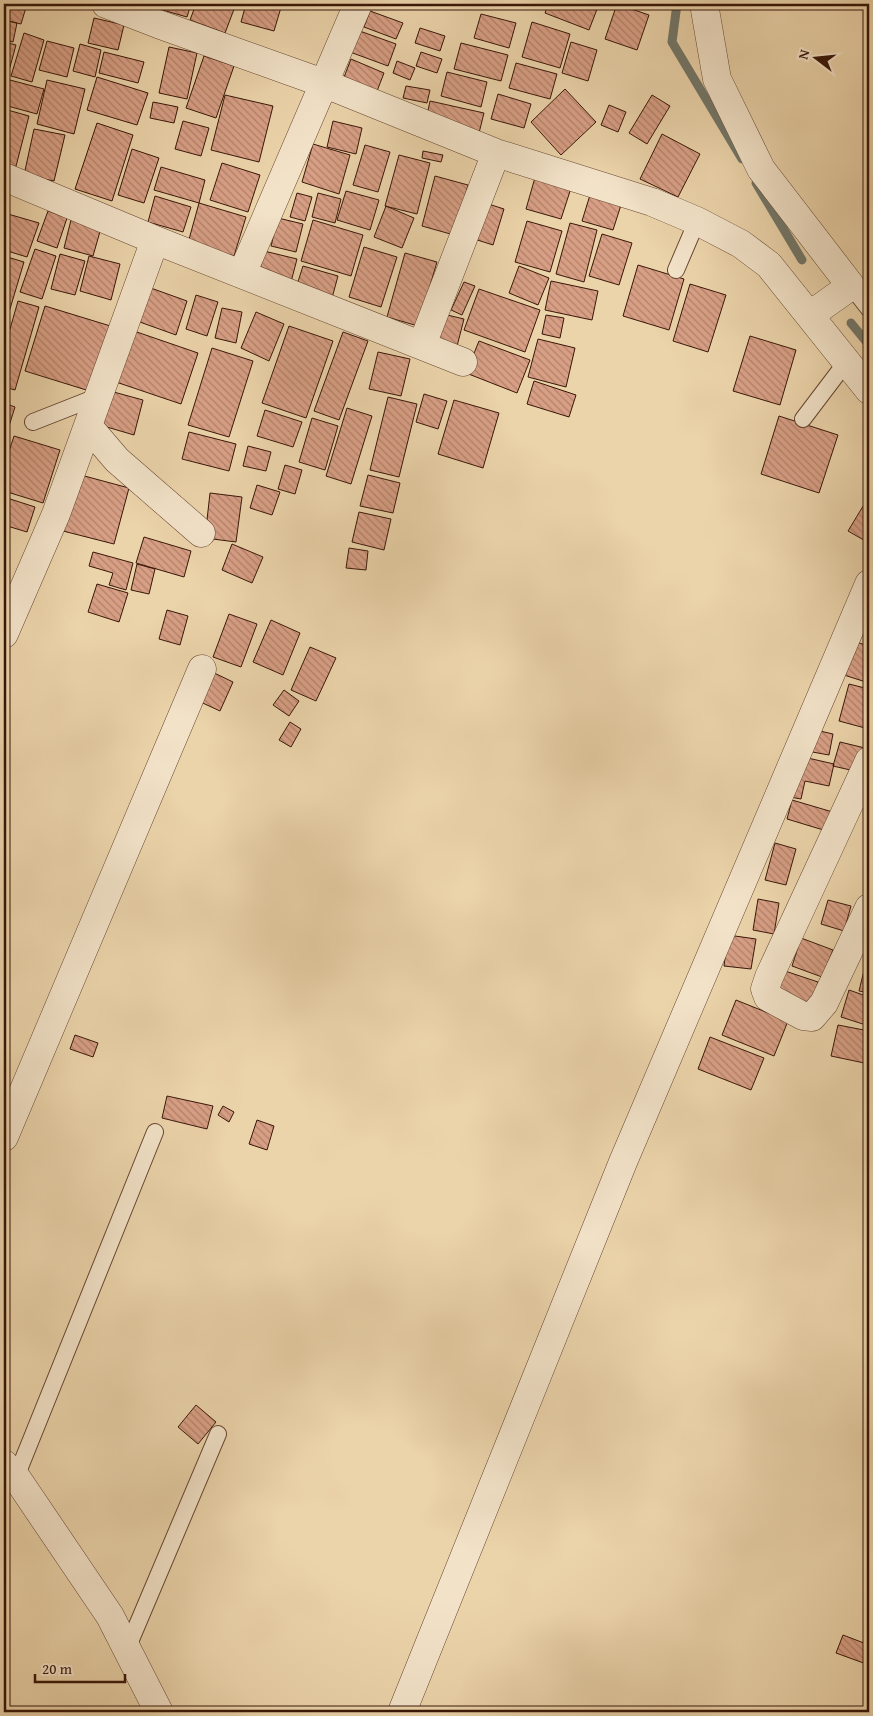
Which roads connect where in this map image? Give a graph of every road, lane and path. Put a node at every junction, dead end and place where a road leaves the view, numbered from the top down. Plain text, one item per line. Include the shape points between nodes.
1 (106, 4) edge
2 (358, 4) edge
3 (704, 4) edge
4 (323, 83) junction
5 (496, 153) junction
6 (4, 177) edge
7 (697, 221) junction
8 (155, 240) junction
9 (676, 270) dead end
10 (242, 274) junction
11 (851, 286) junction
12 (869, 309) edge
13 (810, 315) junction
14 (422, 345) junction
15 (847, 361) junction
16 (463, 362) dead end
17 (869, 390) edge
18 (99, 396) junction
19 (803, 418) dead end
20 (33, 422) dead end
21 (88, 426) junction
22 (201, 533) dead end
23 (869, 584) edge
24 (4, 634) edge
25 (202, 669) dead end
26 (869, 761) edge
27 (869, 908) edge
28 (155, 1132) dead end
29 (4, 1137) edge
30 (218, 1434) dead end
31 (10, 1470) edge
32 (127, 1649) junction
33 (158, 1712) edge
34 (402, 1712) edge

1 - 4 street
2 - 4 street
3 - 11 street via 717,79 761,169
4 - 5 street
4 - 10 street
5 - 7 street via 652,202
5 - 14 street
6 - 8 street
7 - 9 lane
7 - 13 street via 741,244 769,265
8 - 10 street
8 - 18 street
10 - 14 street
11 - 12 lane
11 - 13 street
13 - 15 street
14 - 16 street
15 - 17 street
15 - 19 lane
18 - 20 lane
18 - 21 street
21 - 22 street via 118,460
21 - 24 street via 56,514
23 - 34 street via 623,1162
25 - 29 street
26 - 27 street via 769,976 765,988 768,997 803,1016 812,1016 824,1003
28 - 31 lane
30 - 32 lane
31 - 32 street via 110,1616
32 - 33 street

